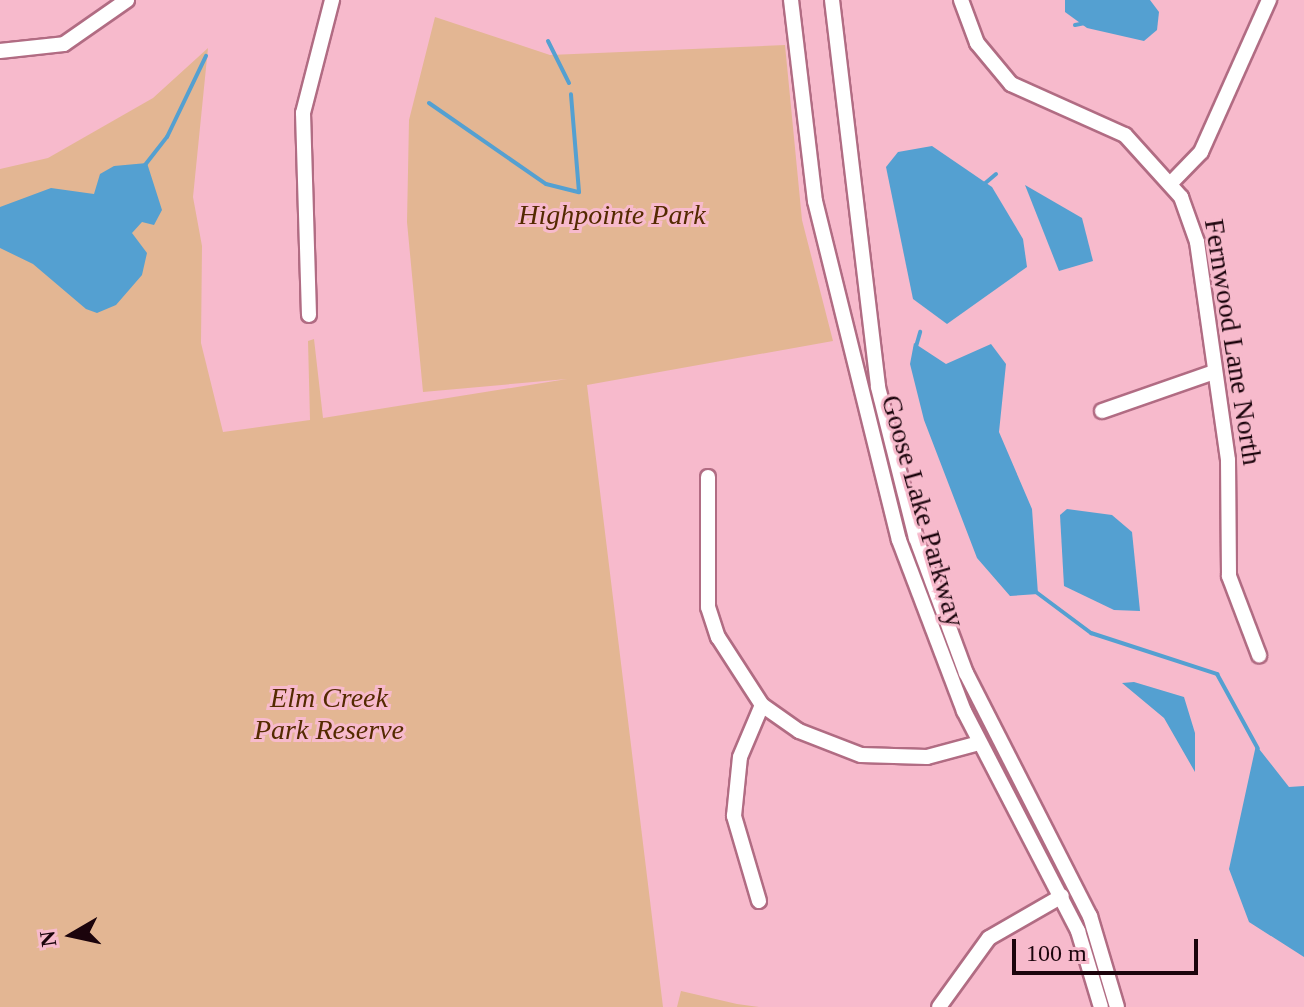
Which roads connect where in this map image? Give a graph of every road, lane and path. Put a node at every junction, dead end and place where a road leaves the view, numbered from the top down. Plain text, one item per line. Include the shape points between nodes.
1 (127, 0) edge
2 (332, 0) edge
3 (791, 0) edge
4 (832, 0) edge
5 (961, 0) edge
6 (1269, 0) edge
7 (0, 51) edge
8 (1172, 182) junction
9 (309, 315) dead end
10 (1214, 372) junction
11 (1102, 411) dead end
12 (708, 477) dead end
13 (1259, 655) dead end
14 (762, 705) junction
15 (979, 743) junction
16 (1062, 896) junction
17 (759, 901) dead end
18 (939, 1007) edge
19 (1101, 1007) edge
20 (1117, 1007) edge

1 - 7 street via 64,44
2 - 9 street via 303,113
3 - 15 street, Goose Lake Parkway via 815,201 868,427 917,596
4 - 20 street, Goose Lake Parkway via 878,387 916,538 972,686 1090,916
5 - 8 street, Fernwood Lane North via 977,43 1011,84 1125,135
6 - 8 street via 1201,152
8 - 10 street, Fernwood Lane North via 1197,242
10 - 11 street
10 - 13 street, Fernwood Lane North via 1229,476 1229,576
12 - 14 street via 708,607 718,637
14 - 15 street via 809,736 861,755 927,757
14 - 17 street via 740,757 734,816
15 - 16 street, Goose Lake Parkway
16 - 18 street via 989,938
16 - 19 street, Goose Lake Parkway

